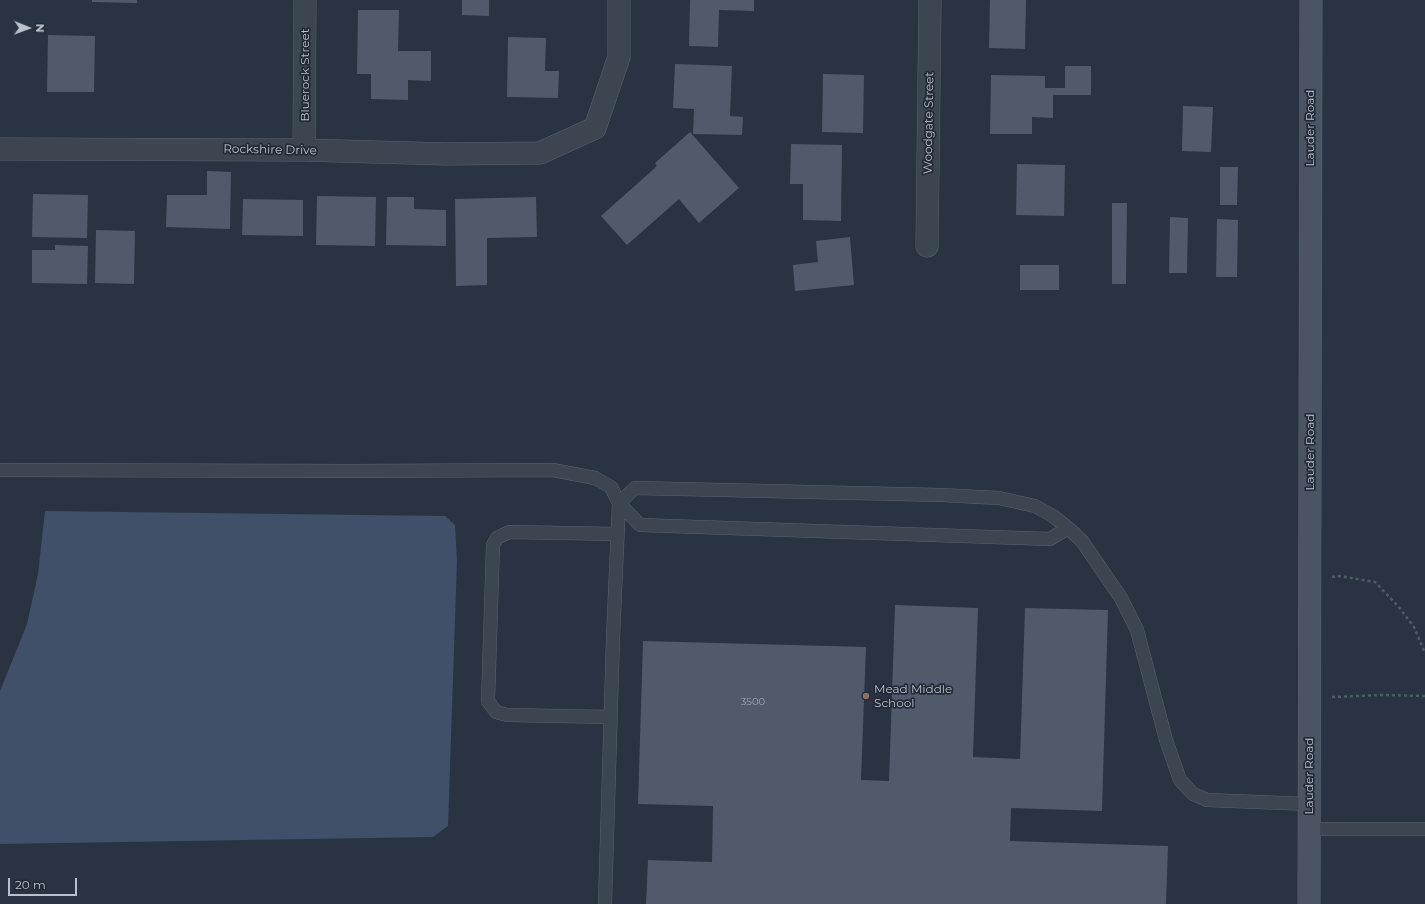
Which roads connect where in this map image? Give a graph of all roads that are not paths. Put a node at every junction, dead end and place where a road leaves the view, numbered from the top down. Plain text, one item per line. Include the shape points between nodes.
1 (305, 0) edge
2 (619, 0) edge
3 (930, 0) edge
4 (1311, 0) edge
5 (0, 149) edge
6 (304, 150) junction
7 (927, 246) dead end
8 (0, 470) edge
9 (619, 504) junction
10 (1068, 528) junction
11 (617, 534) junction
12 (611, 717) junction
13 (1309, 804) junction
14 (1309, 829) junction
15 (1425, 829) edge
16 (605, 904) edge
17 (1308, 904) edge

1 - 6 street, Bluerock Street
2 - 6 street, Rockshire Drive via 619,57 595,128 540,154
3 - 7 street, Woodgate Street
4 - 13 main road, Lauder Road
5 - 6 street, Rockshire Drive
8 - 9 lane via 553,470 595,478 611,487
9 - 10 lane via 640,525 1050,539
9 - 10 lane via 635,488 999,498 1035,506
9 - 11 lane
10 - 13 lane via 1082,541 1121,598 1136,630 1166,740 1180,780 1193,794 1207,800
11 - 12 lane
11 - 12 lane via 509,532 497,538 494,545 488,701 496,712 507,715
12 - 16 lane
13 - 14 main road, Lauder Road
14 - 15 lane
14 - 17 main road, Lauder Road

